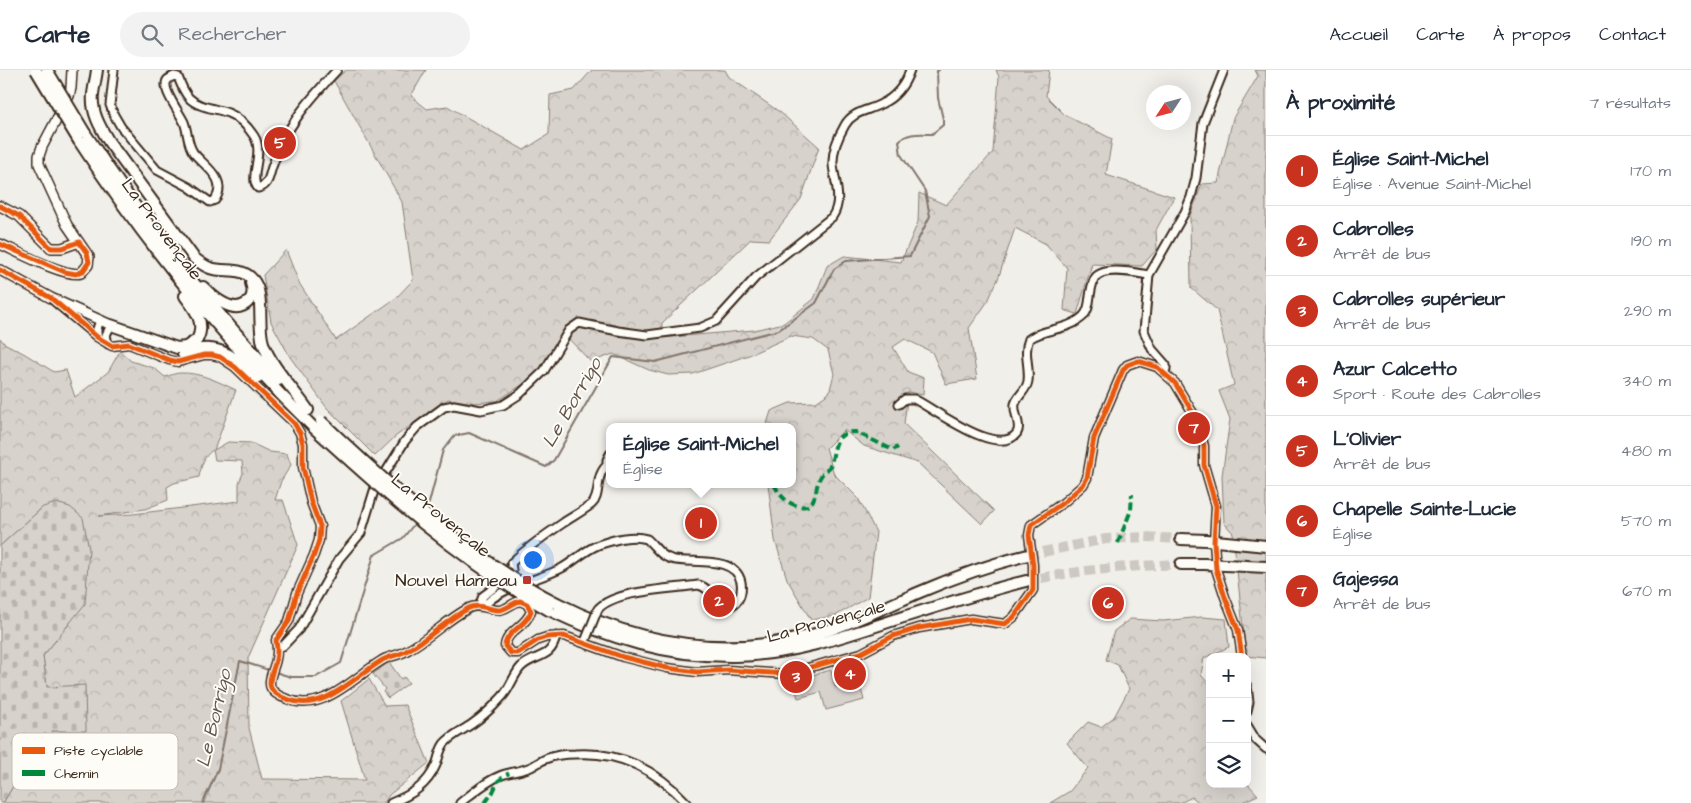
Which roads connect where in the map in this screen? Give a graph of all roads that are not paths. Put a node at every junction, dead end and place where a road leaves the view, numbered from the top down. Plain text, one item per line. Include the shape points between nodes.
1 (36, 70) edge
2 (47, 70) edge
3 (72, 70) edge
4 (97, 70) edge
5 (114, 70) edge
6 (337, 70) edge
7 (910, 70) edge
8 (1224, 70) edge
9 (82, 137) junction
10 (0, 206) edge
11 (138, 227) junction
12 (79, 242) junction
13 (0, 244) edge
14 (175, 260) junction
15 (0, 270) edge
16 (242, 272) junction
17 (1149, 274) junction
18 (51, 298) junction
19 (100, 320) junction
20 (111, 325) junction
21 (97, 337) junction
22 (108, 344) junction
23 (1164, 373) junction
24 (899, 404) dead end
25 (308, 410) junction
26 (298, 412) junction
27 (317, 425) junction
28 (606, 469) edge
29 (1181, 539) tunnel mouth
30 (1266, 546) edge
31 (1028, 554) tunnel mouth
32 (1180, 564) tunnel mouth
33 (1266, 567) edge
34 (1026, 581) tunnel mouth
35 (481, 606) junction
36 (553, 607) junction
37 (556, 636) junction
38 (586, 641) junction
39 (278, 647) junction
40 (1241, 653) edge
41 (1251, 732) edge
42 (1266, 749) edge
43 (391, 803) edge
44 (460, 803) edge
45 (687, 803) edge

1 - 9 highway, La Provençale, bridge
2 - 9 highway, La Provençale, bridge
3 - 12 main road via 69,96 38,160 55,202
4 - 16 highway via 92,102 109,142 188,251 201,264
5 - 6 street via 110,105 121,127 157,170 210,202 218,196 217,179 210,167 193,152 185,124 168,92 168,79 178,78 191,100 229,113 246,126 255,138 258,150 254,180 258,188 267,184 281,145 296,118
7 - 39 street via 899,91 882,104 854,114 842,130 835,144 833,163 838,199 837,210 832,217 756,277 716,321 700,328 647,335 579,323 569,330 544,372 520,394 502,405 481,410 454,405 444,407 417,427 374,491 361,533 339,559 299,629
8 - 17 street via 1203,123 1191,197
9 - 11 highway, La Provençale
9 - 14 highway, La Provençale
10 - 12 main road via 19,216 51,248
11 - 20 highway via 197,313 200,335 192,345 176,348
11 - 26 highway, La Provençale via 207,313
12 - 13 main road via 89,262 76,274
14 - 16 highway via 215,298 239,307 246,304 252,295 251,284
14 - 25 highway, La Provençale via 240,338
15 - 18 main road
16 - 25 highway via 252,278 258,289 260,328 265,348
17 - 23 street via 1144,331 1152,349 1166,365
17 - 24 street via 1116,271 1099,274 1094,279 1086,314 1080,320 1029,339 1026,348 1028,384 1014,406 1018,428 1012,437 1005,440 979,436 914,399 905,399
18 - 19 main road
18 - 21 street
19 - 20 main road
19 - 21 street
20 - 22 street via 106,335
20 - 26 highway via 174,354 206,349 226,353
21 - 22 street
22 - 39 street via 129,344 178,362 204,355 220,357 242,373 294,423 300,433 303,467 320,526 314,555 289,621 276,640
23 - 38 street via 1138,360 1122,370 1094,438 1087,478 1064,502 1031,525 1033,590 1007,623 971,619 919,628 893,636 861,653 786,674 667,668 629,659
23 - 40 street via 1175,383 1191,409 1203,438 1204,465 1216,506 1216,568 1238,630
25 - 27 highway, La Provençale
26 - 27 highway, La Provençale
27 - 36 highway, La Provençale, bridge via 366,475 459,552 504,584
28 - 35 street via 597,483 593,503 531,545 511,563 512,570 483,596
29 - 30 highway, bridge
31 - 36 highway, La Provençale via 966,573 829,630 751,646 710,646 653,639
32 - 33 highway, bridge
34 - 36 highway, La Provençale via 824,642 778,652 737,656 692,654 642,646 596,632
35 - 37 street via 502,609 520,601 530,606 528,618 506,639 505,646 511,653 518,653 538,640
35 - 38 street, bridge via 498,594 562,568 597,546 629,537 647,539 671,559 727,566 737,574 741,583 738,600 731,606 716,602 706,588 698,585 622,596 605,602 598,608
35 - 39 street via 455,616 405,652 383,660 321,701 289,700 271,688
37 - 38 street
37 - 43 street via 547,653 520,668 499,700 444,744 430,778 421,788
41 - 42 street
44 - 45 street via 500,776 531,768 550,757 584,753 622,758 648,771

